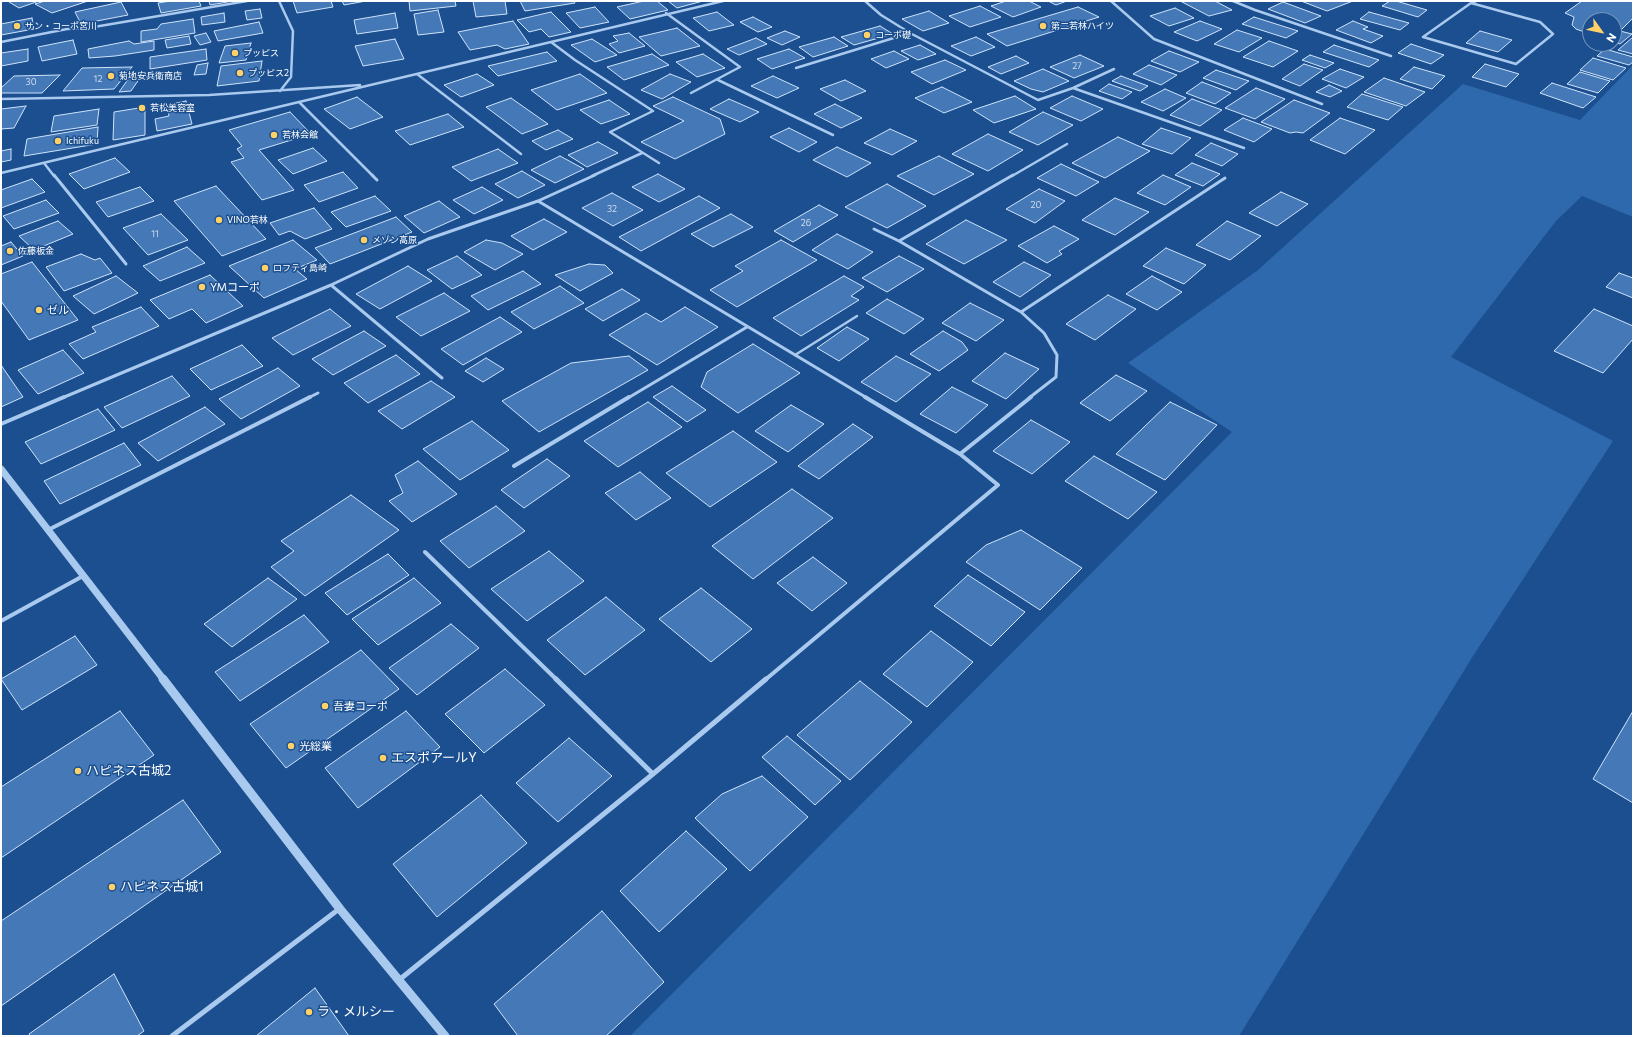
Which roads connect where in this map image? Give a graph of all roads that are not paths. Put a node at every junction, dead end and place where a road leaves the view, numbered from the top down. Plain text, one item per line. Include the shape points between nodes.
1 (247, 1) edge
2 (279, 1) edge
3 (723, 1) edge
4 (866, 1) edge
5 (1111, 1) edge
6 (1233, 1) edge
7 (1476, 1) edge
8 (1471, 3) junction
9 (666, 14) junction
10 (910, 33) junction
11 (1, 42) edge
12 (551, 42) junction
13 (1392, 56) dead end
14 (796, 68) dead end
15 (1114, 69) dead end
16 (417, 74) junction
17 (718, 80) junction
18 (370, 84) junction
19 (1073, 88) junction
20 (280, 90) junction
21 (691, 93) dead end
22 (1, 100) edge
23 (299, 102) junction
24 (1322, 104) dead end
25 (833, 135) dead end
26 (1067, 144) dead end
27 (1244, 148) dead end
28 (642, 153) junction
29 (521, 154) dead end
30 (44, 163) junction
31 (659, 163) dead end
32 (1, 173) edge
33 (1225, 178) dead end
34 (378, 180) dead end
35 (538, 202) junction
36 (874, 229) dead end
37 (899, 241) junction
38 (126, 264) dead end
39 (331, 285) junction
40 (1021, 312) junction
41 (857, 316) dead end
42 (747, 327) junction
43 (795, 355) junction
44 (442, 378) dead end
45 (318, 393) dead end
46 (1, 424) edge
47 (960, 454) junction
48 (514, 466) dead end
49 (1, 469) edge
50 (48, 530) junction
51 (425, 552) dead end
52 (83, 576) junction
53 (1, 621) edge
54 (653, 774) junction
55 (340, 909) junction
56 (399, 980) junction
57 (172, 1036) edge
58 (445, 1036) edge

1 - 11 street
2 - 20 street via 294,31 291,77
3 - 9 street
4 - 10 street via 881,15
5 - 24 street via 1154,39
6 - 13 street
7 - 8 street
8 - 8 street via 1540,22 1553,34 1516,64 1423,37
9 - 12 street
9 - 17 street via 740,67
10 - 14 street
10 - 19 street via 1038,100
12 - 16 street
12 - 28 street via 653,111 610,132
15 - 19 street
16 - 18 street
16 - 29 street
17 - 21 street
17 - 25 street
18 - 20 street
18 - 23 street
19 - 27 street
20 - 22 street via 209,95
23 - 30 street
23 - 34 street
26 - 37 street
28 - 31 street
28 - 35 street
30 - 32 street
30 - 38 street
33 - 40 street
35 - 39 street via 428,239
35 - 42 street
36 - 37 street
37 - 40 street
39 - 44 street
39 - 46 street
40 - 47 street via 1044,333 1057,355 1056,377
41 - 43 lane
42 - 43 street
42 - 48 street
43 - 47 street
45 - 50 street
47 - 54 street via 998,485
49 - 50 street
50 - 52 street
51 - 54 street
52 - 53 street
52 - 55 street
54 - 56 street
55 - 56 street
55 - 57 street
56 - 58 street

